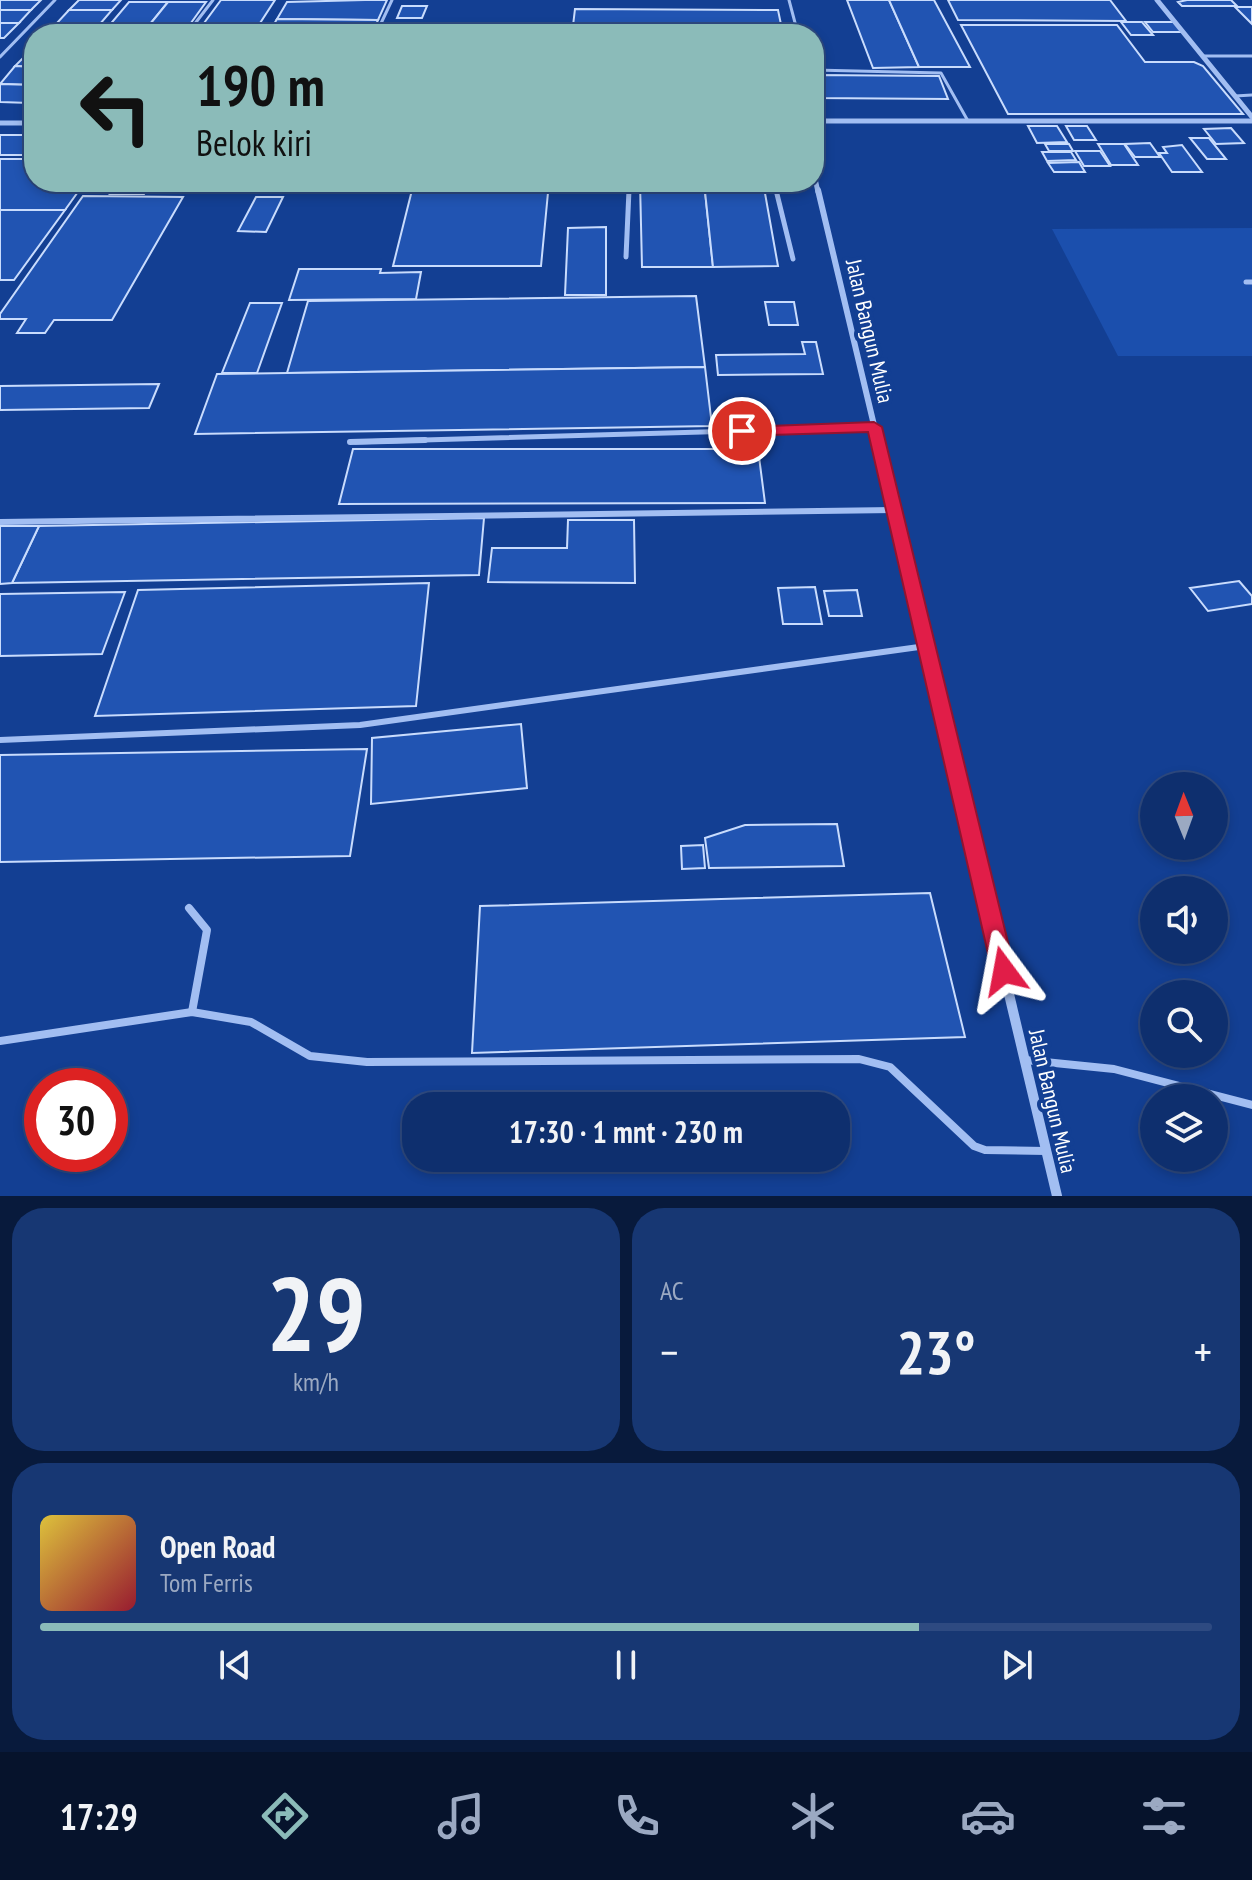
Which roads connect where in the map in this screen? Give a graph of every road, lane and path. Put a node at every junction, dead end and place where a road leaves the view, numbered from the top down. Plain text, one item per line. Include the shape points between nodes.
1 (55, 0) edge
2 (213, 0) edge
3 (392, 0) edge
4 (789, 0) edge
5 (1157, 0) edge
6 (32, 24) edge
7 (195, 24) edge
8 (381, 24) edge
9 (795, 24) edge
10 (24, 32) edge
11 (1202, 56) junction
12 (1252, 56) edge
13 (0, 57) edge
14 (824, 70) edge
15 (1252, 95) edge
16 (1235, 96) junction
17 (1252, 119) edge
18 (824, 121) edge
19 (968, 121) junction
20 (0, 123) edge
21 (24, 123) edge
22 (629, 192) edge
23 (776, 192) edge
24 (818, 192) edge
25 (626, 257) dead end
26 (793, 259) dead end
27 (874, 427) junction
28 (350, 442) dead end
29 (894, 510) junction
30 (0, 522) edge
31 (926, 646) junction
32 (0, 740) edge
33 (189, 908) dead end
34 (192, 1012) junction
35 (0, 1041) edge
36 (1025, 1060) junction
37 (1252, 1105) edge
38 (1046, 1151) junction
39 (1057, 1196) edge

1 - 6 lane
2 - 7 lane
3 - 8 lane
4 - 9 lane
5 - 11 street
10 - 13 lane
11 - 12 lane
11 - 16 street
14 - 19 lane via 941,73
15 - 16 lane
16 - 17 street
17 - 19 street
18 - 19 street
20 - 21 street
22 - 25 lane
23 - 26 lane
24 - 27 street, Jalan Bangun Mulia
27 - 28 lane
27 - 29 street, Jalan Bangun Mulia
29 - 30 lane
29 - 31 street, Jalan Bangun Mulia
31 - 32 lane via 360,725
31 - 36 street, Jalan Bangun Mulia
33 - 34 lane via 207,930
34 - 35 lane
34 - 38 lane via 251,1022 322,1059 877,1062 890,1067 974,1146
36 - 37 lane via 1114,1069
36 - 38 street, Jalan Bangun Mulia
38 - 39 street, Jalan Bangun Mulia

